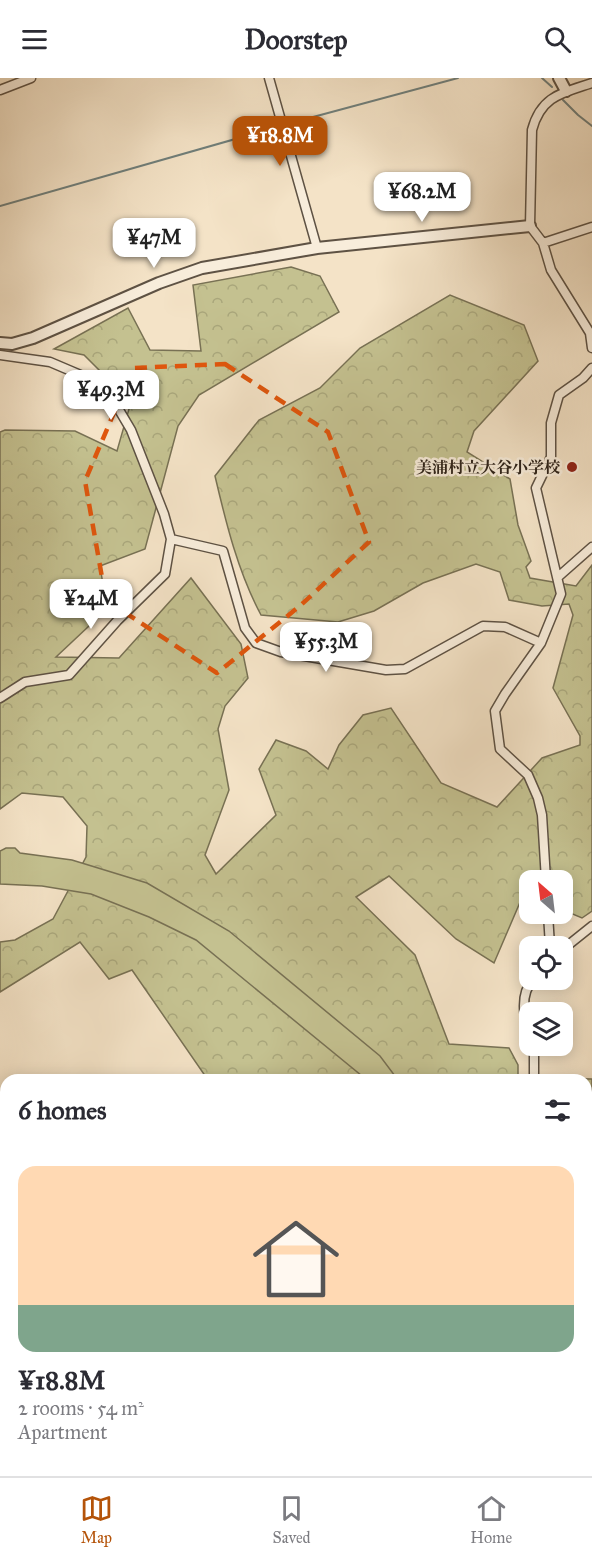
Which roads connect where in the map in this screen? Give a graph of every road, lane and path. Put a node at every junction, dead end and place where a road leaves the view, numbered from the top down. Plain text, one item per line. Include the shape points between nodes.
1 (31, 78) edge
2 (269, 78) edge
3 (559, 78) edge
4 (592, 83) edge
5 (0, 90) edge
6 (566, 91) junction
7 (530, 226) junction
8 (592, 227) edge
9 (543, 243) junction
10 (317, 248) junction
11 (0, 343) edge
12 (592, 348) edge
13 (0, 355) edge
14 (592, 369) edge
15 (171, 539) junction
16 (592, 547) edge
17 (558, 578) junction
18 (541, 643) junction
19 (0, 698) edge
20 (545, 870) edge
21 (592, 926) edge
22 (573, 941) edge
23 (534, 1056) edge
24 (534, 1074) edge

1 - 5 street
2 - 10 street
3 - 6 street
4 - 6 street
6 - 7 street via 552,98 536,115 532,130
7 - 9 street
7 - 10 street
8 - 9 street
9 - 12 street via 551,270 590,333
10 - 11 street via 202,268 33,338
13 - 15 street via 50,362 97,382 131,430
14 - 17 street via 559,395 551,423 551,457 536,488
15 - 18 street via 223,551 245,628 256,643 281,652 386,670 405,669 483,626 505,627
15 - 19 street via 165,574 69,675 25,682
16 - 17 street
17 - 18 street via 561,594
18 - 20 street via 495,711 500,749 528,775 538,798
21 - 22 street
23 - 24 street

